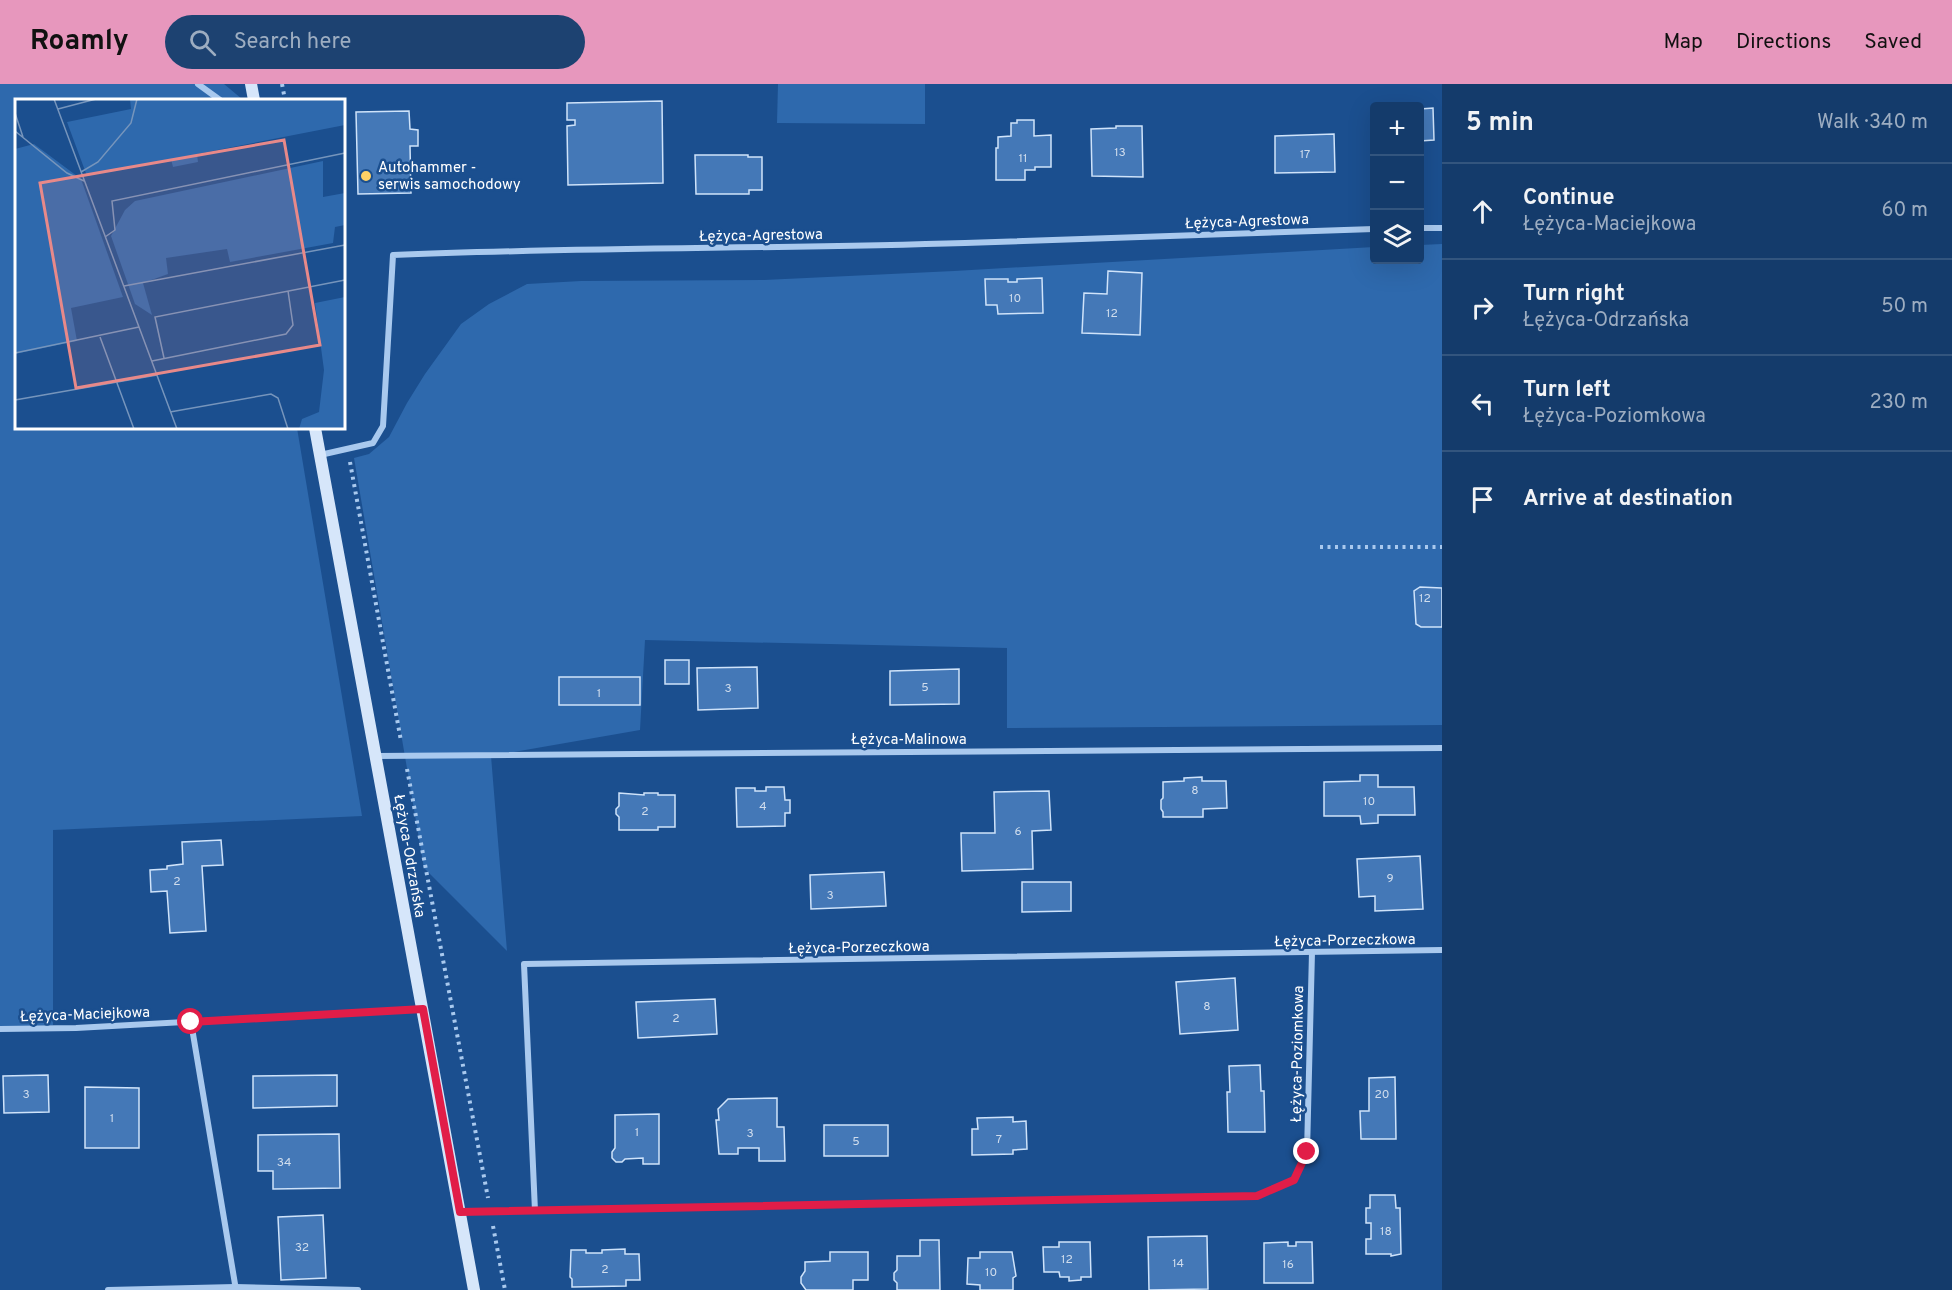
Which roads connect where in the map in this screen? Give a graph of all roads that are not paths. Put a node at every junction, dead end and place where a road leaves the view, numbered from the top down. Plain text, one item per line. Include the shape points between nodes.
1 (198, 84) edge
2 (251, 84) edge
3 (219, 99) edge
4 (254, 99) edge
5 (1424, 228) edge
6 (1442, 228) edge
7 (1370, 229) edge
8 (315, 429) edge
9 (320, 455) junction
10 (1442, 748) edge
11 (376, 756) junction
12 (1442, 950) edge
13 (1312, 952) junction
14 (423, 1009) junction
15 (191, 1022) junction
16 (0, 1029) edge
17 (535, 1211) junction
18 (460, 1212) junction
19 (236, 1288) edge
20 (108, 1290) edge
21 (358, 1290) edge
22 (474, 1290) edge

1 - 3 street
2 - 4 main road
5 - 6 street
7 - 9 street, Łężyca-Agrestowa via 965,243 393,255 383,426 373,443
8 - 9 main road, Łężyca-Odrzańska
9 - 11 main road, Łężyca-Odrzańska
10 - 11 street, Łężyca-Malinowa
11 - 14 main road, Łężyca-Odrzańska
12 - 13 street, Łężyca-Porzeczkowa
13 - 17 street, Łężyca-Poziomkowa via 1307,1152 1294,1180 1257,1196
13 - 17 street, Łężyca-Porzeczkowa via 524,964
14 - 15 street, Łężyca-Maciejkowa
14 - 18 main road, Łężyca-Odrzańska
15 - 16 street, Łężyca-Maciejkowa
15 - 19 street
17 - 18 street, Łężyca-Poziomkowa
18 - 22 main road, Łężyca-Odrzańska
19 - 20 street
19 - 21 street

